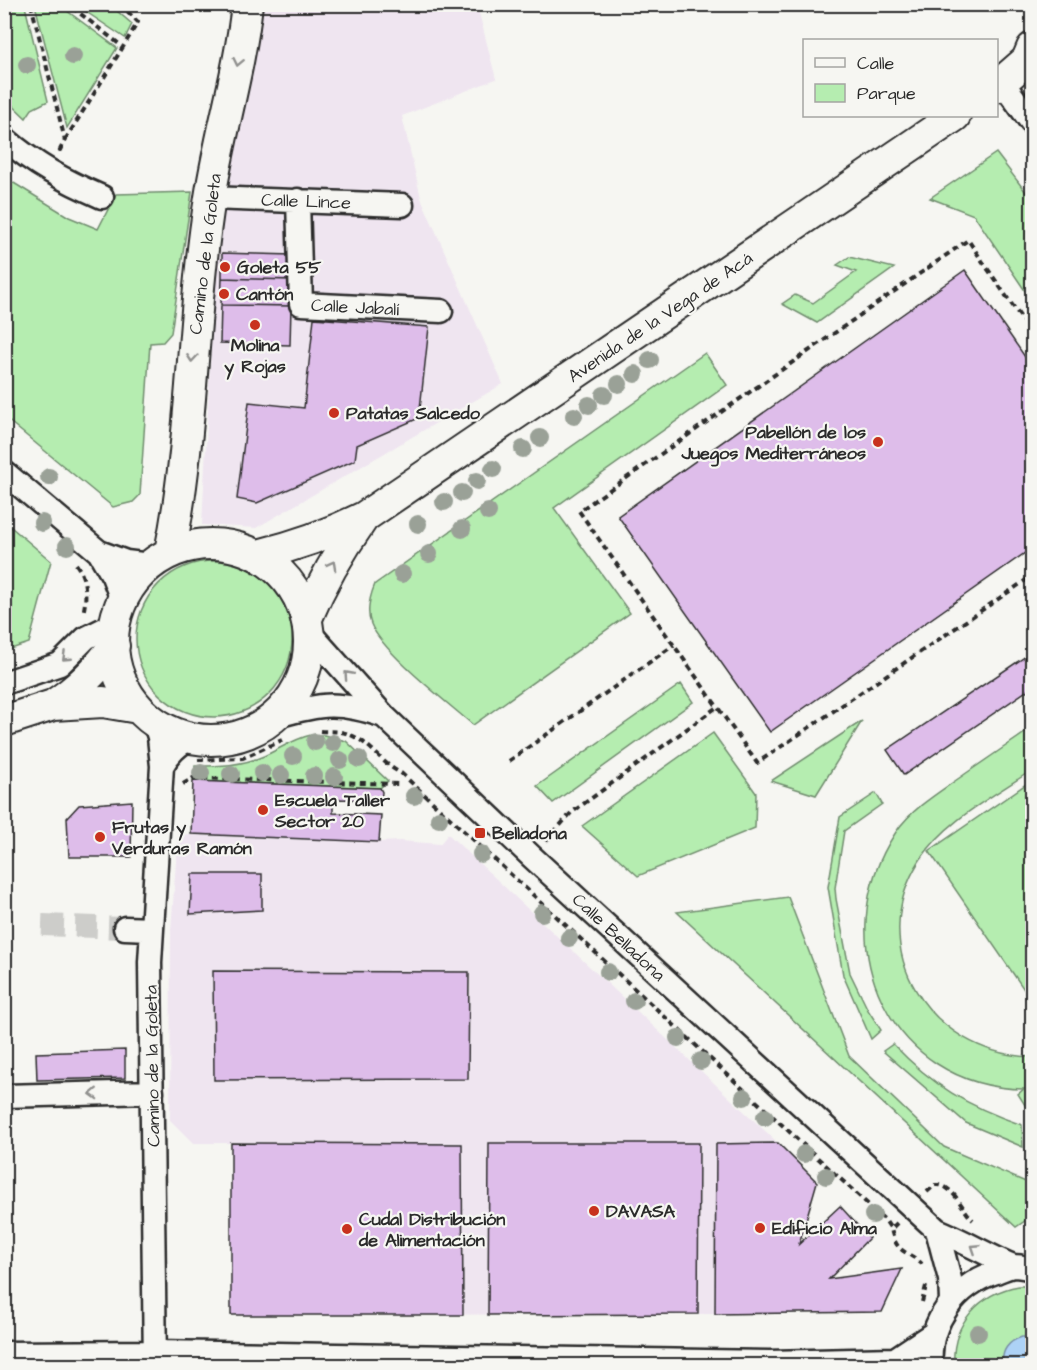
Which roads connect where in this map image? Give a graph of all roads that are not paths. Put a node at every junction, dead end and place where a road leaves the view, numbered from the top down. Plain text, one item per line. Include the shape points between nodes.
1 (247, 4) edge
2 (1032, 48) edge
3 (1000, 85) edge
4 (954, 117) edge
5 (1032, 123) edge
6 (4, 138) edge
7 (102, 197) dead end
8 (210, 198) junction
9 (298, 200) junction
10 (402, 205) dead end
11 (441, 311) dead end
12 (4, 472) edge
13 (364, 517) junction
14 (99, 552) junction
15 (170, 554) junction
16 (258, 555) junction
17 (116, 622) junction
18 (308, 626) junction
19 (4, 683) edge
20 (53, 705) junction
21 (146, 714) junction
22 (386, 717) junction
23 (4, 721) edge
24 (281, 727) junction
25 (190, 738) junction
26 (162, 769) junction
27 (125, 928) tunnel mouth
28 (151, 929) junction
29 (152, 1092) junction
30 (4, 1096) edge
31 (937, 1230) junction
32 (1023, 1267) edge
33 (951, 1301) junction
34 (934, 1332) junction
35 (4, 1353) edge
36 (155, 1359) edge
37 (898, 1362) edge
38 (768, 1364) edge
39 (931, 1365) edge

1 -> 8 main road, Camino de la Goleta
2 - 3 main road via 1027,60
3 - 5 street
4 - 13 main road, Avenida de la Vega de Acá
6 - 7 street via 61,179
8 - 9 street, Calle Lince
8 -> 15 main road, Camino de la Goleta via 179,506
9 - 10 street, Calle Lince
9 - 11 street, Calle Jabalí via 301,304
12 - 14 street
13 - 16 main road, Avenida de la Vega de Acá via 309,541
18 -> 13 main road, Avenida de la Vega de Acá via 320,587
14 - 15 street via 126,562
14 - 17 street via 113,576
15 - 16 main road via 202,544 232,545
15 - 17 main road via 132,582
16 - 18 main road via 295,587
17 -> 19 street via 86,638 60,664
17 - 20 main road via 87,679
17 - 21 main road via 120,676 131,699
22 -> 18 street
18 - 24 main road via 308,665
20 - 21 main road via 104,702
20 - 23 main road
21 - 25 main road via 169,730
21 - 26 street, Camino de la Goleta via 159,737
22 - 24 street, Calle Belladona via 357,707 321,705
22 - 31 street, Calle Belladona
24 - 25 main road via 255,730 230,739
25 - 26 street via 167,756
26 - 28 street, Camino de la Goleta
27 - 28 street
28 - 29 street, Camino de la Goleta
29 -> 30 street
29 - 36 street, Camino de la Goleta
32 -> 31 street, Calle Belladona via 986,1255
31 - 33 street via 950,1279
32 - 33 street via 983,1276
33 - 34 street
34 - 37 street
34 - 39 street
35 - 36 street
36 - 38 street
37 - 38 street

